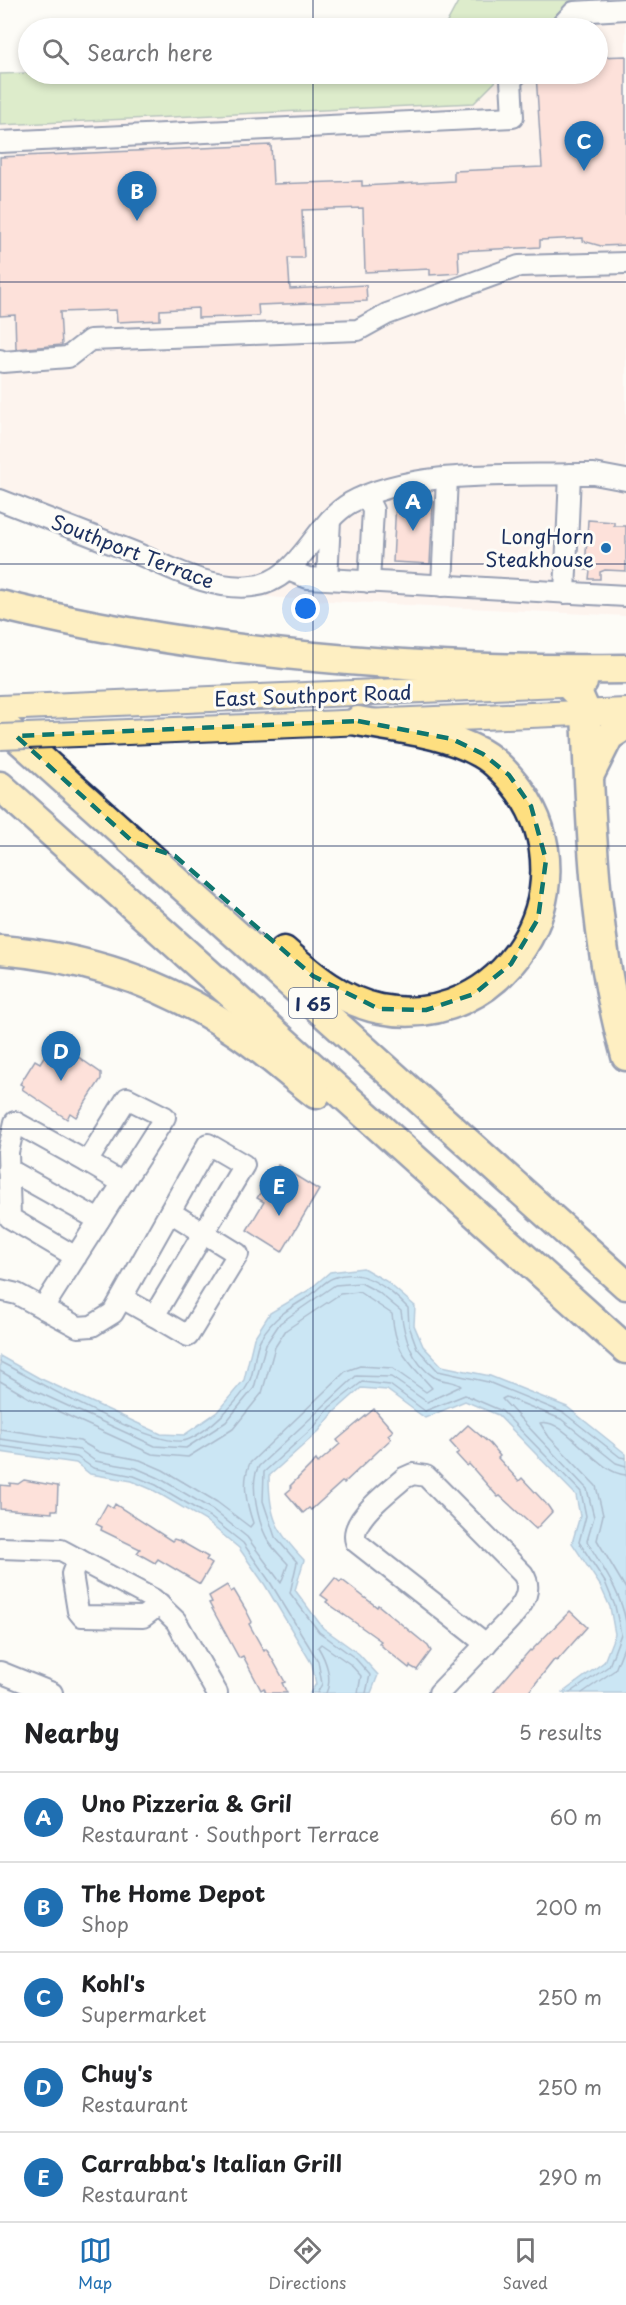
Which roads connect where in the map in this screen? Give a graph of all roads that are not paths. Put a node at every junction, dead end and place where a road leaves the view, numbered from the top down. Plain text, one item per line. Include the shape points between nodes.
1 (626, 9) edge
2 (568, 18) edge
3 (511, 84) edge
4 (0, 142) edge
5 (626, 263) edge
6 (0, 360) edge
7 (570, 474) junction
8 (447, 478) junction
9 (626, 480) edge
10 (366, 496) junction
11 (0, 500) edge
12 (330, 520) junction
13 (288, 570) junction
14 (327, 579) junction
15 (369, 582) junction
16 (442, 586) junction
17 (565, 593) junction
18 (626, 596) edge
19 (0, 605) edge
20 (626, 669) edge
21 (626, 682) edge
22 (568, 684) junction
23 (0, 708) edge
24 (626, 711) edge
25 (586, 712) junction
26 (358, 721) junction
27 (0, 722) edge
28 (626, 725) edge
29 (0, 737) edge
30 (589, 776) junction
31 (0, 786) edge
32 (133, 842) junction
33 (0, 950) edge
34 (626, 1056) edge
35 (87, 1161) junction
36 (8, 1169) junction
37 (123, 1183) junction
38 (460, 1200) junction
39 (170, 1212) junction
40 (99, 1220) junction
41 (205, 1232) junction
42 (76, 1257) junction
43 (626, 1284) edge
44 (0, 1290) edge
45 (117, 1305) junction
46 (43, 1308) junction
47 (154, 1316) junction
48 (626, 1349) edge
49 (0, 1548) edge
50 (78, 1559) junction
51 (160, 1604) junction
52 (486, 1644) junction
53 (0, 1672) edge
54 (52, 1693) edge
55 (217, 1693) edge
56 (440, 1693) edge

1 - 2 street via 574,12
3 - 4 street via 513,117
5 - 6 street via 519,267 387,314 358,330 90,340 68,357
7 - 8 street, Southport Terrace
7 - 9 street, Southport Terrace
7 - 17 street
8 - 10 street, Southport Terrace via 405,483
8 - 16 street
10 - 12 street, Southport Terrace via 344,507
10 - 15 street via 374,510
11 - 13 street, Southport Terrace via 207,581 253,586 278,578
12 - 13 street, Southport Terrace
12 - 14 street
13 - 14 street via 308,578
14 - 15 street
15 - 16 street
16 - 17 street
17 - 18 street
19 - 20 highway via 158,638 280,656 423,668
21 - 22 main road, East Southport Road
22 - 23 main road, East Southport Road
22 - 25 highway via 578,694
24 - 25 main road, East Southport Road
25 - 26 main road, East Southport Road
25 - 30 highway
26 - 29 main road, East Southport Road, bridge
26 - 32 highway via 438,735 483,754 508,775 531,806 546,860 538,919 531,937 511,964 474,994 441,1007 394,1011 346,997 313,976 175,856
27 - 32 highway, I 65
28 - 30 highway via 609,736
30 - 34 highway via 596,902
31 - 38 highway, I 65
32 - 43 highway, I 65
33 - 38 highway via 105,967 191,1003 256,1046
35 - 36 street via 15,1122
35 - 37 street
35 - 37 street via 127,1098 165,1117
36 - 40 street
36 - 42 street via 10,1218
37 - 40 street
38 - 48 highway, I 65
39 - 41 street
39 - 41 street via 208,1144 244,1166
39 - 45 street
40 - 42 street
41 - 47 street
41 - 47 street via 238,1254 188,1336
42 - 46 street
44 - 46 street via 18,1294
45 - 46 street via 92,1326 78,1327
45 - 47 street
49 - 50 street via 61,1550
50 - 51 street
50 - 51 street via 72,1574 82,1616 143,1617
51 - 55 street via 185,1634
52 - 52 street via 526,1600 528,1583 426,1476 410,1475 358,1522 356,1542
52 - 56 street
53 - 54 street

